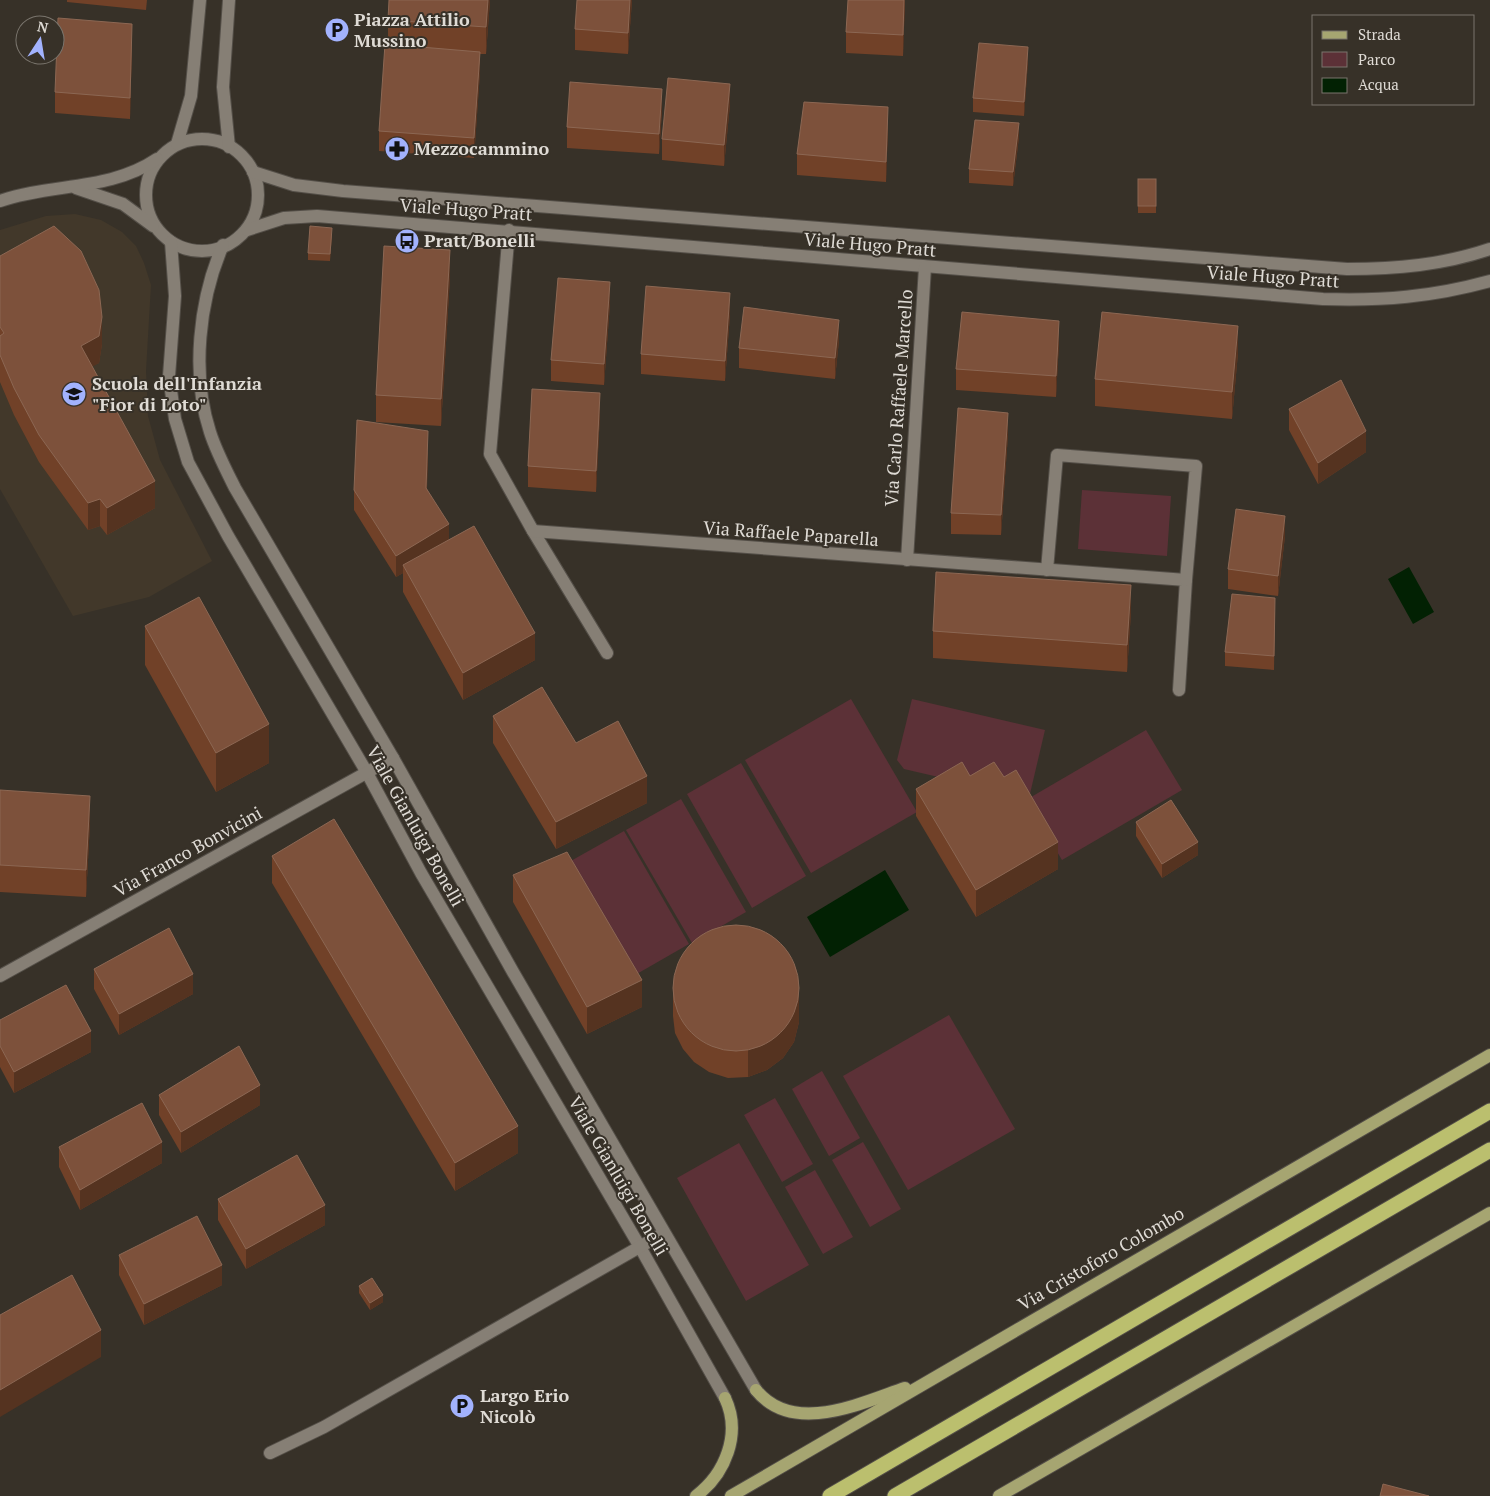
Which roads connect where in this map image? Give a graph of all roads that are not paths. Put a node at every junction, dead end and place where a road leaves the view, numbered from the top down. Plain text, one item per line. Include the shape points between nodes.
1 (200, 0) edge
2 (229, 0) edge
3 (177, 144) junction
4 (229, 147) junction
5 (159, 157) junction
6 (254, 172) junction
7 (68, 186) junction
8 (0, 201) edge
9 (247, 230) junction
10 (509, 230) junction
11 (158, 231) junction
12 (171, 242) junction
13 (224, 245) junction
14 (1490, 249) edge
15 (926, 267) junction
16 (1490, 281) edge
17 (533, 531) junction
18 (907, 560) junction
19 (1047, 570) junction
20 (1186, 580) junction
21 (607, 653) dead end
22 (1179, 690) dead end
23 (393, 758) junction
24 (366, 772) junction
25 (0, 976) edge
26 (1490, 1055) edge
27 (1490, 1111) edge
28 (1490, 1150) edge
29 (1490, 1213) edge
30 (664, 1233) junction
31 (640, 1247) junction
32 (931, 1379) junction
33 (756, 1390) joint
34 (725, 1398) joint
35 (270, 1453) dead end
36 (696, 1496) edge
37 (731, 1496) edge
38 (830, 1496) edge
39 (895, 1496) edge
40 (999, 1496) edge

1 - 3 street via 191,96
2 - 4 street via 223,77
3 - 4 street via 203,140
3 - 5 street
4 - 6 street
5 - 7 street via 121,177
5 - 11 street via 148,178 146,197 149,214
6 - 9 street via 259,197
6 - 14 street, Viale Hugo Pratt via 294,185 343,191 1347,269 1405,268 1444,262
7 - 8 street via 34,190
7 - 11 street via 123,204
9 - 10 street, Viale Hugo Pratt via 284,218 317,216
9 - 13 street
10 - 15 street, Viale Hugo Pratt
10 - 17 street via 490,454
11 - 12 street
12 - 13 street via 195,249
12 - 24 street, Viale Gianluigi Bonelli via 175,296 169,376 184,451 228,536
13 - 23 street, Viale Gianluigi Bonelli via 208,289 201,346 200,370 210,433 235,488
15 - 16 street, Viale Hugo Pratt via 1374,301 1413,298
15 - 18 street, Via Carlo Raffaele Marcello
17 - 18 street, Via Raffaele Paparella
17 - 21 street
18 - 19 street, Via Raffaele Paparella
19 - 20 street, Via Raffaele Paparella
19 - 20 street via 1056,455 1196,466
20 - 22 street
23 - 24 street, Via Franco Bonvicini
23 - 30 street, Viale Gianluigi Bonelli
24 - 25 street, Via Franco Bonvicini
24 - 31 street, Viale Gianluigi Bonelli via 506,1021
26 - 32 main road, Via Cristoforo Colombo
27 - 38 highway
28 - 39 highway
29 - 40 main road
30 - 31 street
30 - 33 street, Viale Gianluigi Bonelli
31 - 34 street, Viale Gianluigi Bonelli
31 - 35 street via 324,1427
32 - 33 main road via 818,1414 784,1410
32 - 37 main road, Via Cristoforo Colombo
34 - 36 main road via 732,1425 727,1456 715,1478

